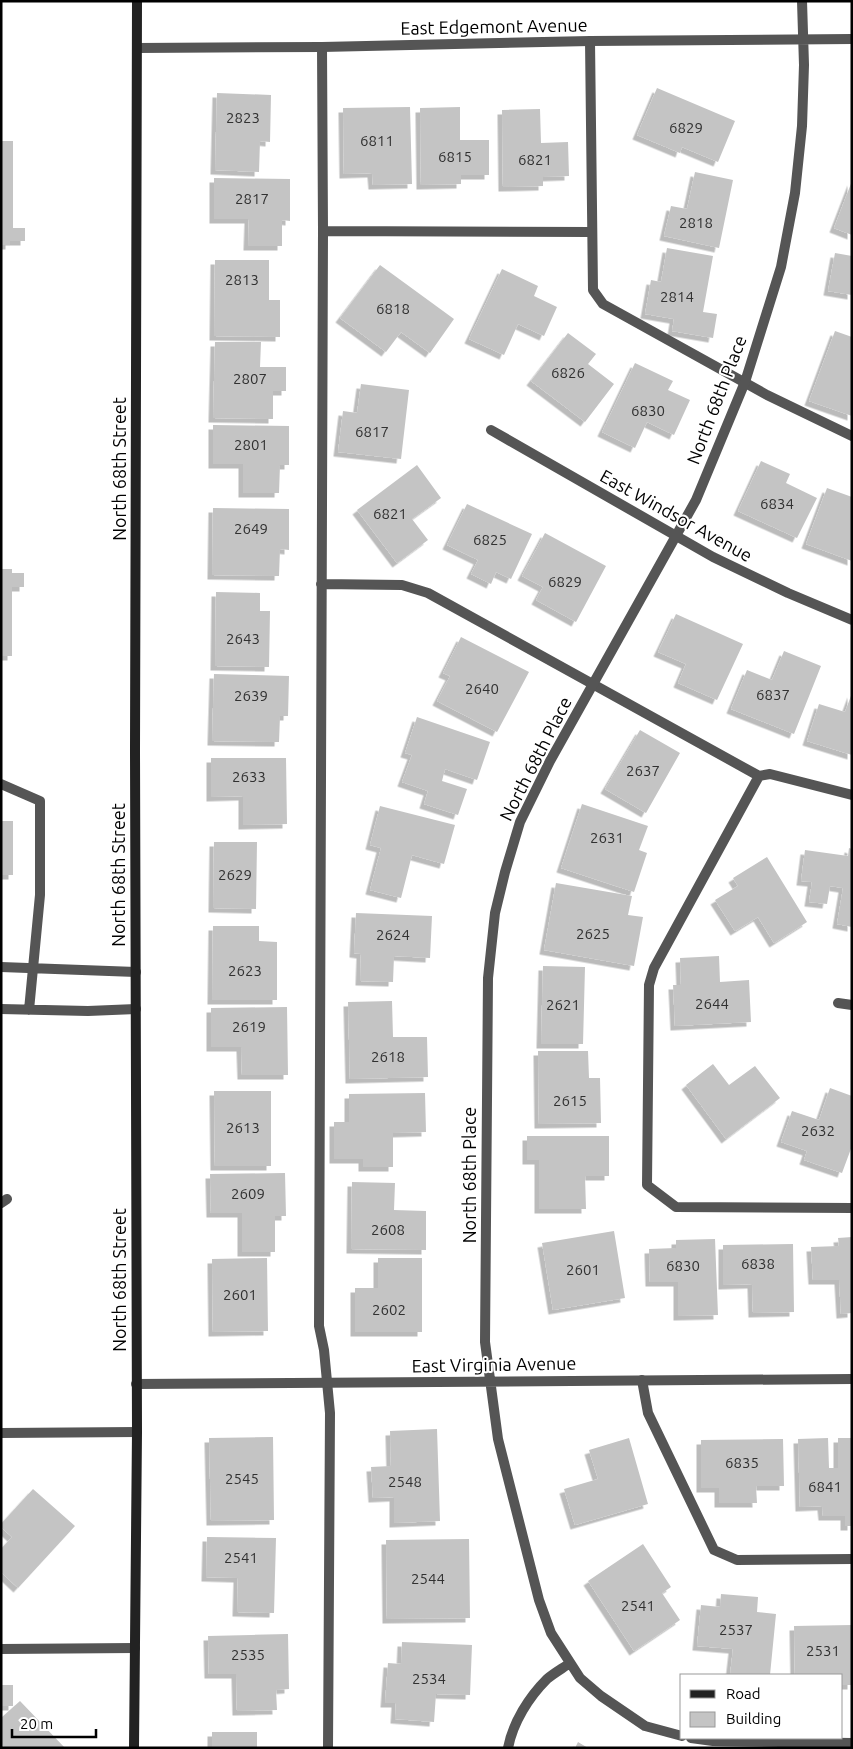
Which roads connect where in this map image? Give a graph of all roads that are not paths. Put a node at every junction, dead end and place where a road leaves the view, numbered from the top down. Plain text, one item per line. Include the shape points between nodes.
1 (137, 1) edge
2 (802, 1) edge
3 (852, 39) edge
4 (803, 40) junction
5 (590, 41) junction
6 (322, 47) junction
7 (137, 48) junction
8 (323, 231) junction
9 (592, 232) junction
10 (745, 382) junction
11 (491, 430) dead end
12 (852, 436) edge
13 (676, 537) junction
14 (321, 584) junction
15 (852, 620) edge
16 (593, 685) junction
17 (759, 776) junction
18 (1, 784) edge
19 (852, 796) edge
20 (1, 967) edge
21 (33, 968) junction
22 (136, 972) junction
23 (838, 1003) dead end
24 (852, 1005) edge
25 (1, 1009) edge
26 (136, 1009) junction
27 (29, 1010) junction
28 (852, 1208) edge
29 (852, 1379) edge
30 (490, 1380) junction
31 (642, 1380) junction
32 (327, 1383) junction
33 (136, 1384) junction
34 (137, 1432) junction
35 (1, 1433) edge
36 (852, 1559) edge
37 (1, 1648) edge
38 (135, 1648) junction
39 (570, 1663) junction
40 (680, 1735) edge
41 (699, 1739) edge
42 (852, 1742) edge
43 (134, 1748) edge
44 (328, 1748) edge
45 (508, 1748) edge

1 - 7 street, North 68th Street
2 - 4 street, North 68th Place
3 - 4 street, East Edgemont Avenue
4 - 5 street, East Edgemont Avenue
4 - 10 street, North 68th Place via 802,126 795,193 781,267
5 - 6 street, East Edgemont Avenue
5 - 9 street
6 - 7 street, East Edgemont Avenue
6 - 8 street
7 - 22 street, North 68th Street
8 - 9 street
8 - 14 street
9 - 10 street via 593,290 603,304
10 - 12 street
10 - 13 street, North 68th Place via 696,500
11 - 13 street, East Windsor Avenue
13 - 15 street, East Windsor Avenue via 788,593
13 - 16 street, North 68th Place
14 - 16 street via 402,585 428,593
14 - 32 street via 319,1326
16 - 17 street
16 - 30 street, North 68th Place via 520,822 505,872 491,943 485,1342
17 - 19 street via 770,774
17 - 28 street via 654,968 650,985 647,1185 676,1207
18 - 21 street via 40,800 40,895
20 - 21 street
21 - 22 street
21 - 27 street
22 - 26 street, North 68th Street
23 - 24 street
25 - 27 street
26 - 27 street
26 - 33 street, North 68th Street
29 - 31 street, East Virginia Avenue
30 - 31 street, East Virginia Avenue
30 - 32 street, East Virginia Avenue
30 - 39 street, North 68th Place via 498,1439 540,1600 551,1633
31 - 36 street via 648,1413 714,1550 737,1560
32 - 33 street, East Virginia Avenue
32 - 44 street via 330,1413
33 - 34 street, North 68th Street
34 - 35 street
34 - 38 street, North 68th Street
37 - 38 street
38 - 43 street, North 68th Street
39 - 40 street, North 68th Place via 580,1678 601,1696 645,1726
39 - 45 street via 548,1678 528,1703
41 - 42 street

